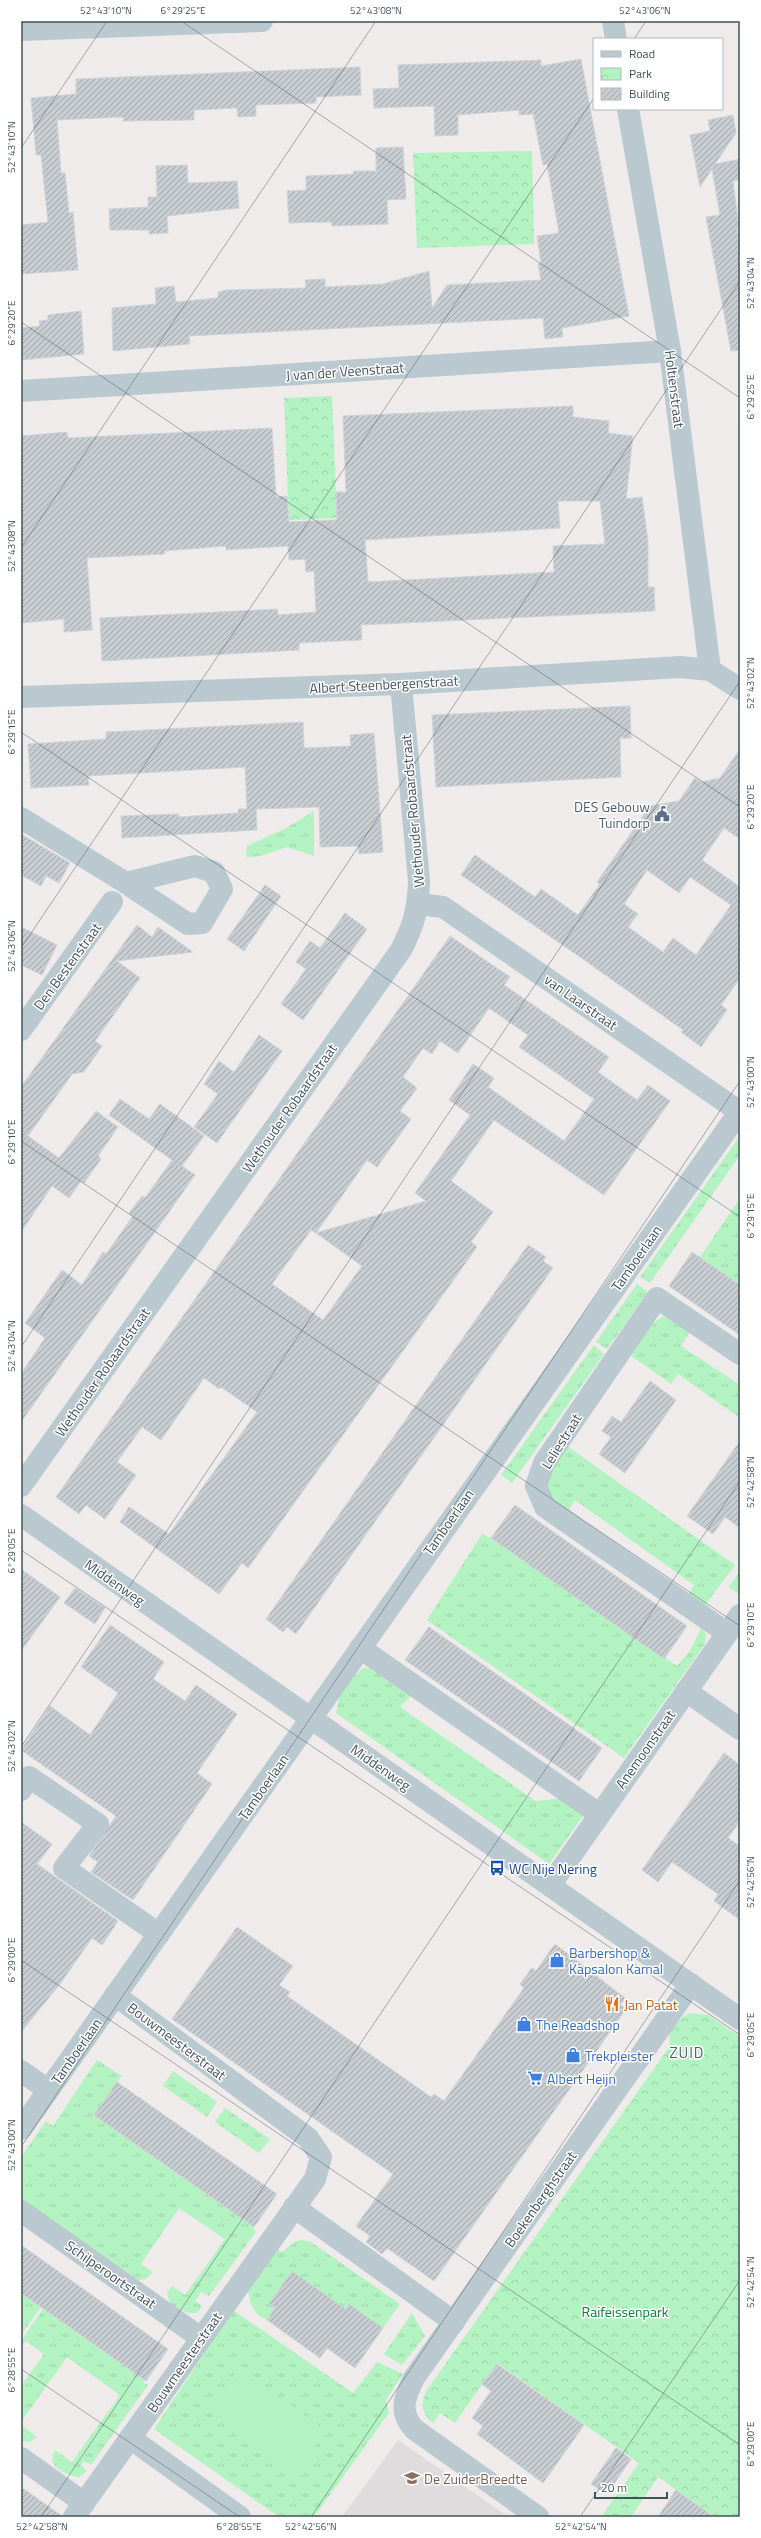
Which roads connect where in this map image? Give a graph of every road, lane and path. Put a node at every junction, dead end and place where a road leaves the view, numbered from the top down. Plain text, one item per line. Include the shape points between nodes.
1 (262, 21) edge
2 (613, 21) edge
3 (21, 30) edge
4 (616, 38) edge
5 (628, 110) edge
6 (670, 350) junction
7 (21, 391) edge
8 (710, 670) junction
9 (401, 684) junction
10 (740, 689) edge
11 (21, 697) edge
12 (21, 818) edge
13 (126, 883) dead end
14 (112, 902) dead end
15 (418, 904) junction
16 (25, 1017) edge
17 (740, 1112) edge
18 (740, 1354) edge
19 (21, 1486) edge
20 (21, 1516) edge
21 (740, 1615) edge
22 (727, 1634) junction
23 (360, 1648) junction
24 (686, 1691) junction
25 (311, 1718) junction
26 (740, 1729) edge
27 (21, 1790) edge
28 (599, 1814) junction
29 (550, 1884) junction
30 (159, 1934) junction
31 (691, 1984) junction
32 (115, 1995) junction
33 (740, 2018) edge
34 (21, 2071) edge
35 (48, 2090) junction
36 (21, 2129) edge
37 (294, 2207) junction
38 (21, 2211) edge
39 (454, 2322) junction
40 (201, 2338) junction
41 (130, 2438) junction
42 (21, 2458) edge
43 (79, 2510) edge
44 (240, 2517) edge
45 (538, 2517) edge

1 - 3 street
2 - 4 street
5 - 6 street, Holtienstraat
6 - 7 street, J van der Veenstraat
6 - 8 street, Holtienstraat
8 - 9 street, Albert Steenbergenstraat via 664,668
8 - 10 street, Albert Steenbergenstraat
9 - 11 street, Albert Steenbergenstraat
9 - 15 street, Wethouder Robaardstraat via 419,880
12 - 13 street
14 - 16 street, Den Bestenstraat
15 - 17 street, van Laarstraat via 443,907
15 - 19 street, Wethouder Robaardstraat via 413,927 401,950
17 - 23 street, Tamboerlaan
18 - 22 street, Leliestraat via 657,1298 544,1463 536,1486 545,1507
20 - 25 street, Middenweg
21 - 22 street, Anemoonstraat
22 - 24 street, Anemoonstraat
23 - 25 street, Tamboerlaan
23 - 28 street
24 - 26 street
24 - 28 street, Anemoonstraat
25 - 29 street, Middenweg
25 - 30 street, Tamboerlaan
27 - 30 street via 29,1777 98,1824 64,1868
28 - 29 street, Anemoonstraat
29 - 31 street, Middenweg
30 - 32 street, Tamboerlaan
31 - 33 street, Middenweg
31 - 39 street, Boekenberghstraat
32 - 35 street, Tamboerlaan
32 - 37 street, Bouwmeesterstraat via 308,2138 321,2157 315,2179
34 - 35 street, Tamboerlaan
35 - 36 street, Tamboerlaan
37 - 39 street
37 - 40 street, Bouwmeesterstraat
38 - 40 street, Schilperoortstraat
39 - 45 street, Boekenberghstraat via 414,2378 404,2398 406,2419 414,2429
40 - 41 street, Bouwmeesterstraat
41 - 43 street, Bouwmeesterstraat
41 - 44 street
42 - 43 street

